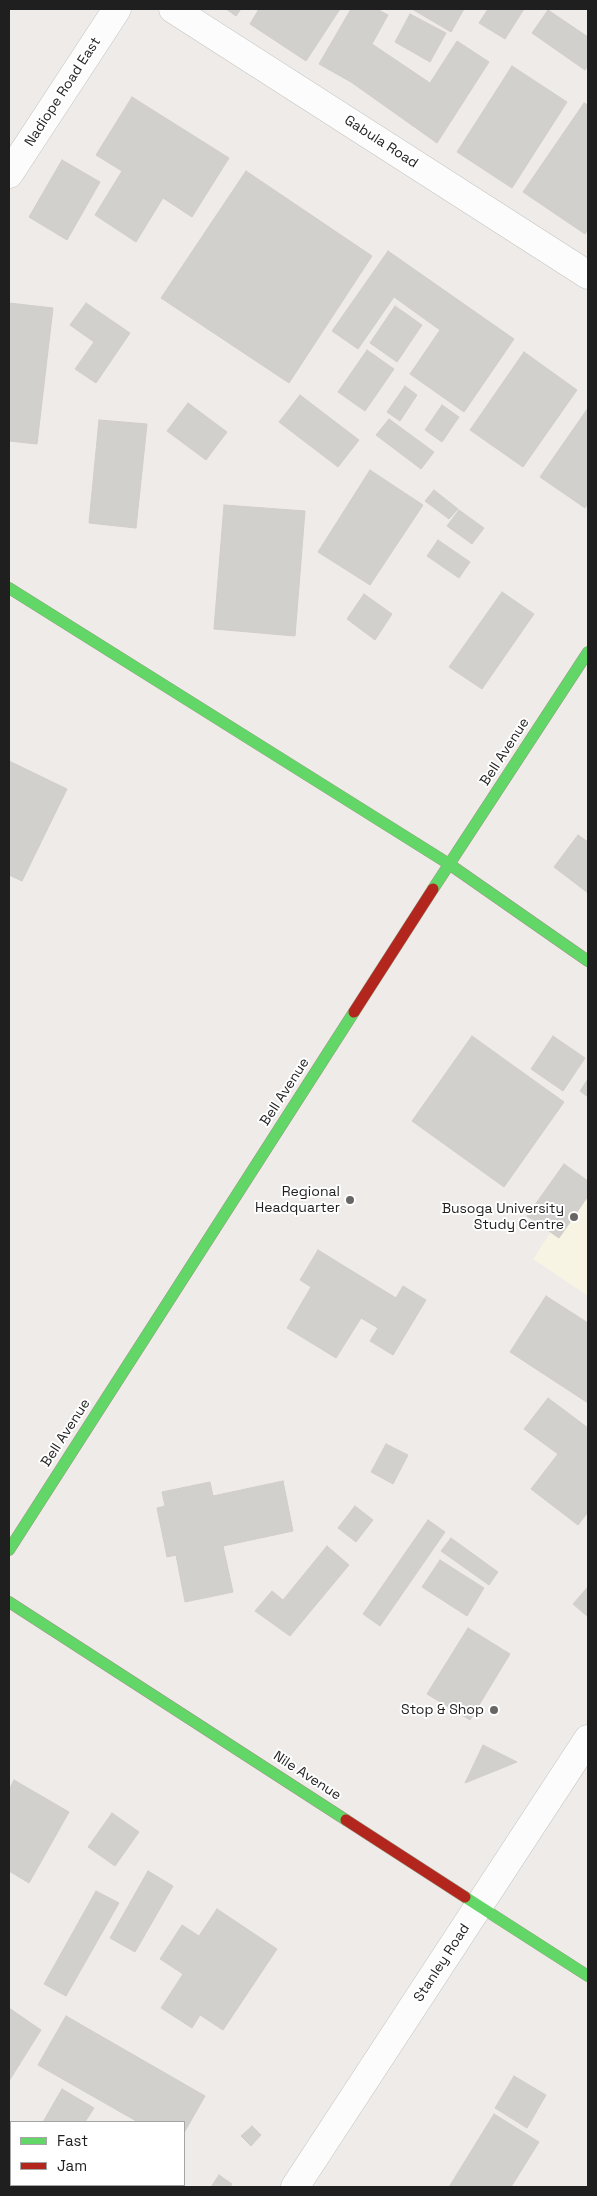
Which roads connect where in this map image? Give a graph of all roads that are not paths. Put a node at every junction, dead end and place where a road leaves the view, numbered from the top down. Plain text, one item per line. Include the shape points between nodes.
1 (118, 9) edge
2 (173, 9) edge
3 (9, 174) edge
4 (588, 275) edge
5 (9, 588) edge
6 (588, 652) edge
7 (449, 864) junction
8 (588, 961) edge
9 (9, 1550) edge
10 (9, 1602) edge
11 (588, 1739) edge
12 (480, 1906) junction
13 (588, 1976) edge
14 (294, 2187) edge

1 - 3 street, Nadiope Road East
2 - 4 street, Gabula Road
5 - 7 street
6 - 7 street, Bell Avenue
7 - 8 street
7 - 9 street, Bell Avenue
10 - 12 street, Nile Avenue
11 - 12 street, Stanley Road
12 - 13 street, Nile Avenue
12 - 14 street, Stanley Road

